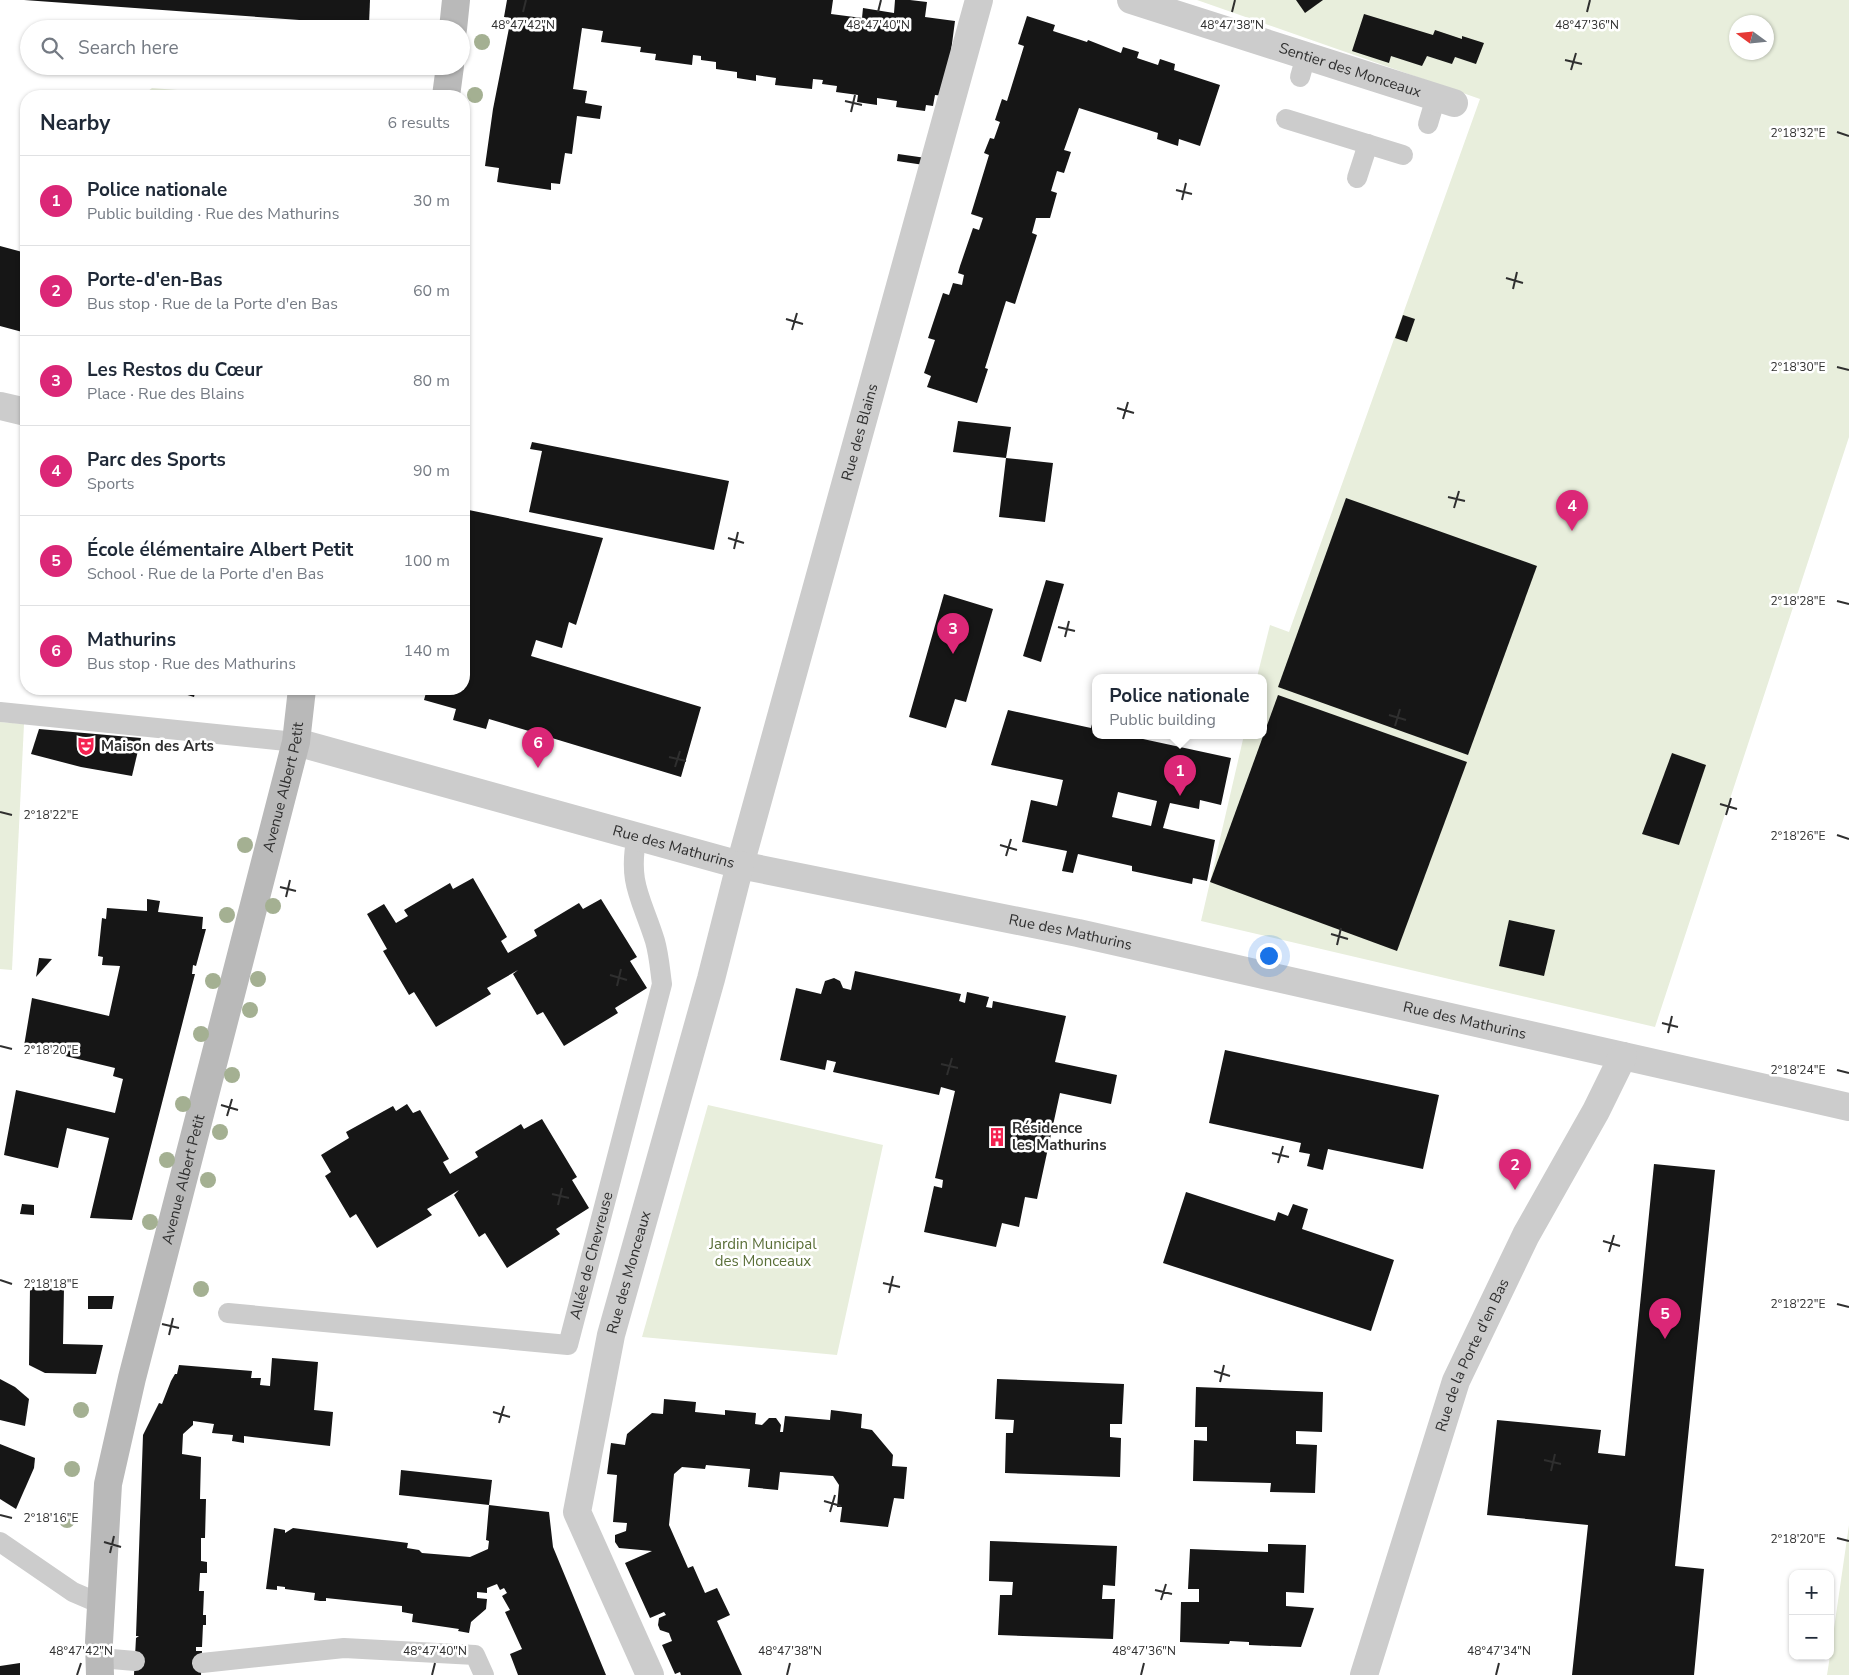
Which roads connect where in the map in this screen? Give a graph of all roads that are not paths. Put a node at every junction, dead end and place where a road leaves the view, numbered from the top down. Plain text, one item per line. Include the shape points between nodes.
1 (456, 0) edge
2 (979, 0) edge
3 (1131, 0) edge
4 (454, 20) edge
5 (449, 75) edge
6 (447, 90) edge
7 (1445, 100) joint
8 (1286, 119) dead end
9 (1428, 124) dead end
10 (1368, 144) junction
11 (1403, 154) dead end
12 (1357, 178) dead end
13 (0, 406) edge
14 (20, 411) edge
15 (301, 695) edge
16 (0, 712) edge
17 (296, 742) junction
18 (637, 836) junction
19 (740, 865) junction
20 (1623, 1056) junction
21 (1849, 1107) edge
22 (228, 1313) dead end
23 (0, 1542) edge
24 (101, 1604) junction
25 (135, 1661) dead end
26 (202, 1662) dead end
27 (100, 1667) edge
28 (484, 1675) edge
29 (650, 1675) edge
30 (1364, 1675) edge

1 - 4 main road
2 - 19 street, Rue des Blains
3 - 7 street, Sentier des Monceaux via 1303,67
5 - 6 main road
7 - 9 lane
8 - 10 lane
10 - 11 lane
10 - 12 lane
13 - 14 street
15 - 17 main road, Avenue Albert Petit
16 - 17 lane
17 - 18 street, Rue des Mathurins
17 - 24 main road, Avenue Albert Petit via 114,1455 108,1484
18 - 19 street, Rue des Mathurins
18 - 22 lane, Allée de Chevreuse via 632,858 635,886 656,943 662,984 568,1345
19 - 20 street, Rue des Mathurins via 1078,933
19 - 29 street, Rue des Monceaux via 611,1335 577,1512
20 - 21 street, Rue des Mathurins
20 - 30 street, Rue de la Porte d'en Bas via 1526,1235 1456,1381
23 - 24 lane via 73,1592
24 - 27 main road, Avenue Albert Petit
25 - 27 lane
26 - 28 lane via 344,1648 475,1655

